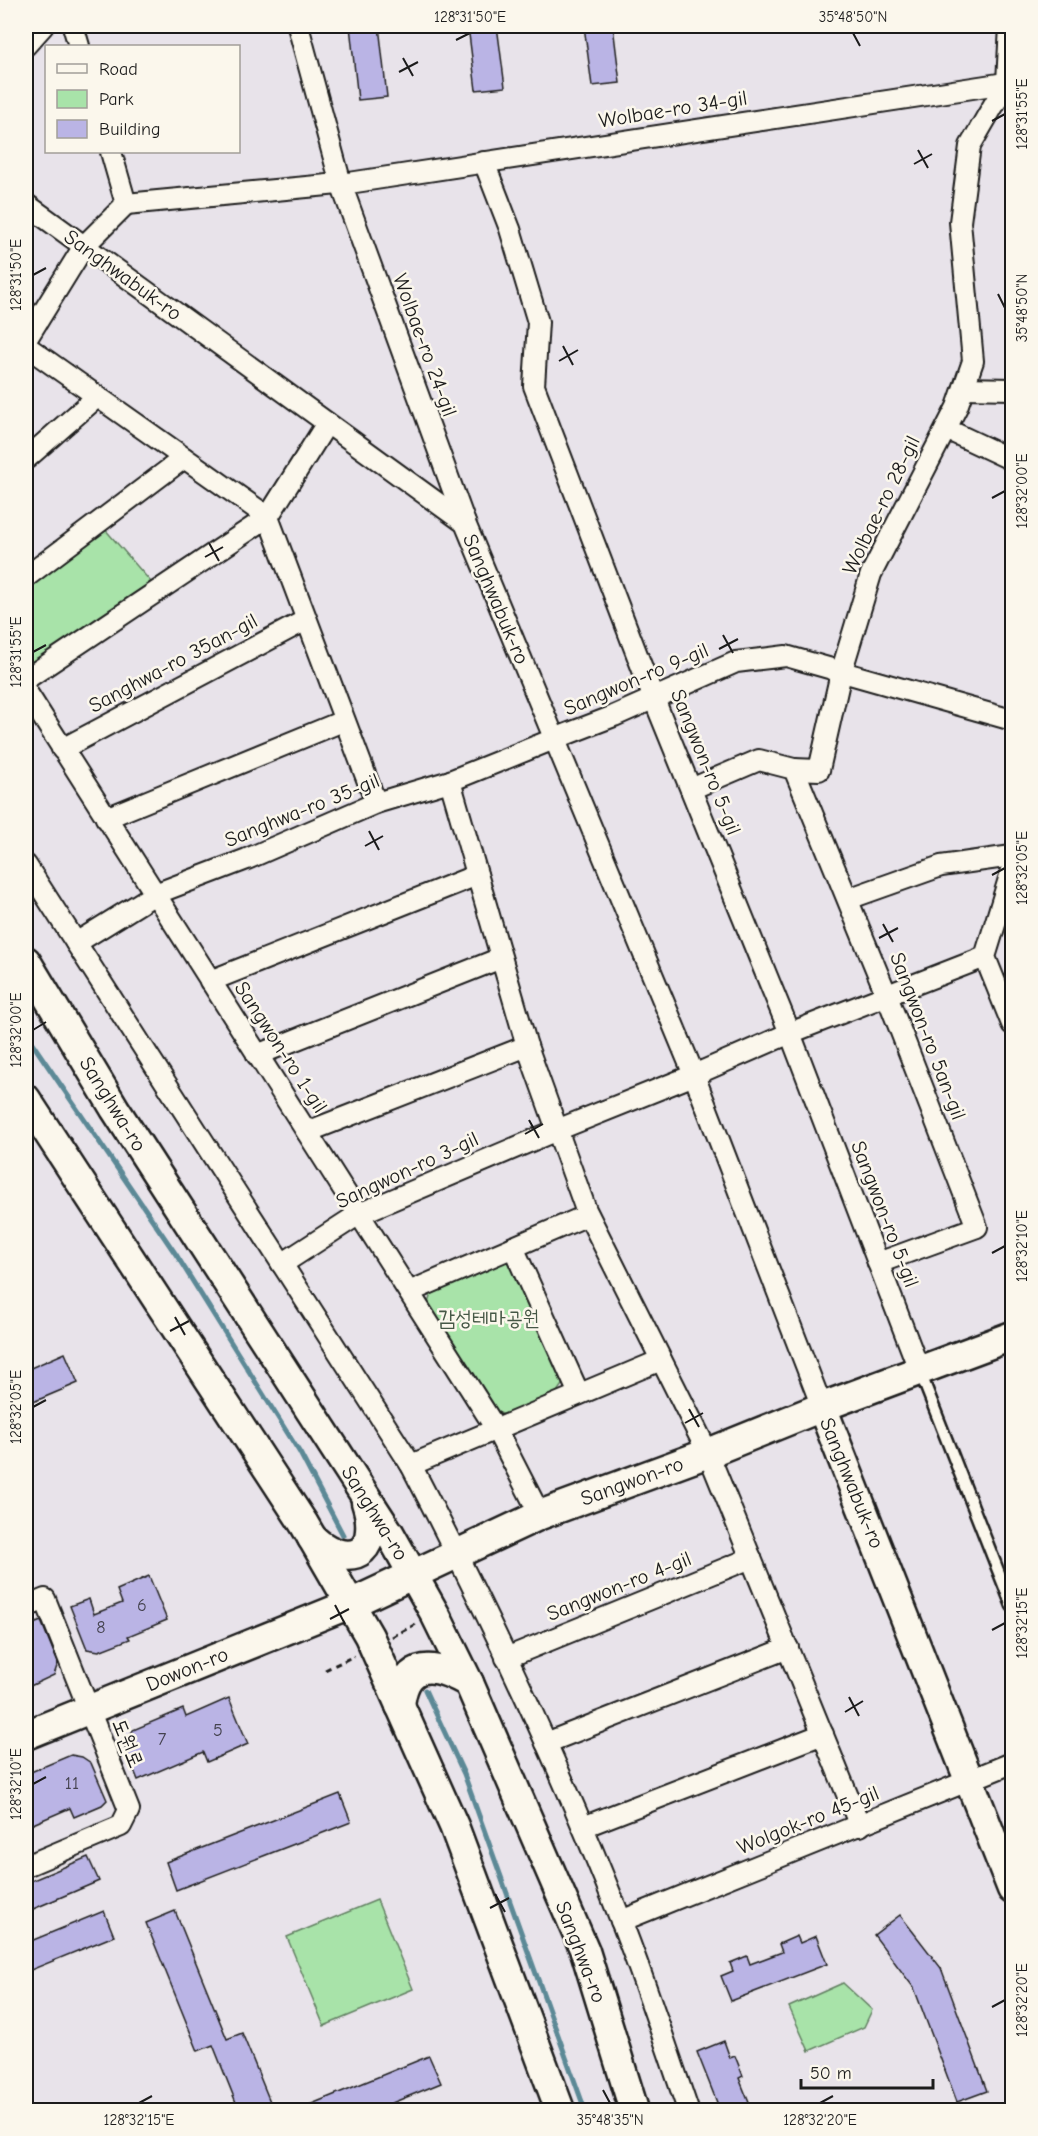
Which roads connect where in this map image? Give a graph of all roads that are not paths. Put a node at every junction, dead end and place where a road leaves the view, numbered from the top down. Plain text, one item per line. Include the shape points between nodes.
1 (43, 26) edge
2 (73, 26) edge
3 (298, 26) edge
4 (1010, 26) edge
5 (26, 45) edge
6 (79, 45) edge
7 (1010, 82) edge
8 (111, 153) edge
9 (484, 162) junction
10 (341, 184) junction
11 (26, 204) edge
12 (126, 204) junction
13 (84, 246) junction
14 (26, 340) edge
15 (26, 346) edge
16 (964, 388) junction
17 (1012, 389) edge
18 (97, 397) junction
19 (327, 423) junction
20 (946, 429) junction
21 (184, 458) junction
22 (26, 459) edge
23 (1012, 460) edge
24 (268, 516) junction
25 (465, 523) junction
26 (26, 577) edge
27 (306, 620) junction
28 (841, 673) junction
29 (26, 678) edge
30 (26, 692) edge
31 (654, 699) junction
32 (1012, 720) edge
33 (344, 721) junction
34 (554, 739) junction
35 (62, 749) junction
36 (794, 769) junction
37 (450, 782) junction
38 (691, 789) junction
39 (376, 803) junction
40 (106, 818) junction
41 (1012, 856) edge
42 (26, 866) edge
43 (1012, 869) edge
44 (477, 875) junction
45 (155, 894) junction
46 (848, 899) junction
47 (76, 943) junction
48 (985, 957) junction
49 (501, 958) junction
50 (26, 961) edge
51 (210, 981) junction
52 (887, 996) junction
53 (1012, 1024) edge
54 (790, 1034) junction
55 (527, 1046) junction
56 (258, 1055) junction
57 (694, 1075) junction
58 (26, 1099) edge
59 (557, 1130) junction
60 (307, 1132) junction
61 (359, 1214) junction
62 (588, 1215) junction
63 (513, 1247) junction
64 (878, 1263) junction
65 (282, 1264) junction
66 (409, 1292) junction
67 (1012, 1336) edge
68 (661, 1360) junction
69 (920, 1372) junction
70 (579, 1394) junction
71 (822, 1407) junction
72 (496, 1429) junction
73 (708, 1453) junction
74 (411, 1465) junction
75 (365, 1497) junction
76 (540, 1515) junction
77 (311, 1536) junction
78 (457, 1553) junction
79 (751, 1558) junction
80 (412, 1574) junction
81 (350, 1604) junction
82 (1012, 1606) edge
83 (26, 1607) edge
84 (788, 1648) junction
85 (506, 1658) junction
86 (469, 1683) junction
87 (400, 1706) junction
88 (88, 1709) junction
89 (822, 1734) junction
90 (26, 1735) edge
91 (546, 1743) junction
92 (1012, 1763) edge
93 (970, 1780) junction
94 (860, 1826) junction
95 (583, 1827) junction
96 (26, 1866) edge
97 (1012, 1888) edge
98 (621, 1920) junction
99 (560, 2110) edge
100 (634, 2110) edge
101 (688, 2110) edge

1 - 5 street
2 - 6 street
3 - 10 street, Wolbae-ro 24-gil
4 - 7 street, Wolbae-ro 28-gil
7 - 9 street, Wolbae-ro 34-gil
7 - 16 street, Wolbae-ro 28-gil via 970,146 960,222 974,361
8 - 12 street
9 - 10 street, Wolbae-ro 34-gil
9 - 31 street, Sangwon-ro 5-gil via 510,229 538,322 534,386
10 - 12 street
10 - 25 street, Wolbae-ro 24-gil
11 - 13 street, Sanghwabuk-ro
12 - 13 street
13 - 14 street
13 - 19 street, Sanghwabuk-ro
15 - 18 street
16 - 17 street
16 - 20 street, Wolbae-ro 28-gil
18 - 21 street
18 - 22 street
19 - 24 street
19 - 25 street, Sanghwabuk-ro
20 - 23 street, Wolbae-ro 28-gil
20 - 28 street, Wolbae-ro 28-gil via 871,574
21 - 24 street
21 - 26 street
24 - 27 street
24 - 29 street
25 - 34 street, Sanghwabuk-ro
27 - 33 street
27 - 35 street, Sanghwa-ro 35an-gil
28 - 31 street, Sangwon-ro 9-gil via 786,656 736,662
28 - 32 street, Sangwon-ro 9-gil
28 - 36 street via 819,770
30 - 35 street, Sangwon-ro 1-gil
31 - 34 street, Sangwon-ro 9-gil
31 - 38 street, Sangwon-ro 5-gil
33 - 39 street
33 - 40 street
34 - 37 street, Sanghwa-ro 35-gil
34 - 57 street, Sanghwabuk-ro
35 - 40 street, Sangwon-ro 1-gil
36 - 38 street via 759,760
36 - 46 street, Sangwon-ro 5an-gil
37 - 39 street, Sanghwa-ro 35-gil
37 - 44 street
38 - 54 street, Sangwon-ro 5-gil
39 - 45 street, Sanghwa-ro 35-gil
40 - 45 street, Sangwon-ro 1-gil
41 - 46 street via 941,866
42 - 47 street
43 - 48 street
44 - 49 street
44 - 51 street
45 - 47 street, Sanghwa-ro 35-gil
45 - 51 street, Sangwon-ro 1-gil
46 - 52 street, Sangwon-ro 5an-gil
47 - 65 street
48 - 52 street
48 - 53 street
49 - 55 street
49 - 56 street
50 - 75 main road, Sanghwa-ro via 121,1119
51 - 56 street, Sangwon-ro 1-gil
52 - 54 street
52 - 64 street, Sangwon-ro 5an-gil via 977,1227
54 - 57 street
54 - 64 street, Sangwon-ro 5-gil
55 - 59 street
55 - 60 street
56 - 60 street, Sangwon-ro 1-gil
57 - 59 street
57 - 71 street, Sanghwabuk-ro
58 - 77 main road
59 - 61 street, Sangwon-ro 3-gil
59 - 62 street
60 - 61 street, Sangwon-ro 1-gil
61 - 65 street, Sangwon-ro 3-gil
61 - 66 street, Sangwon-ro 1-gil
62 - 63 street
62 - 68 street
63 - 66 street
63 - 70 street
64 - 69 street, Sangwon-ro 5-gil
65 - 74 street
66 - 72 street, Sangwon-ro 1-gil
67 - 69 main road, Sangwon-ro
68 - 70 street
68 - 73 street
69 - 71 main road, Sangwon-ro
69 - 82 lane
70 - 72 street
71 - 73 main road, Sangwon-ro
71 - 93 main road, Sanghwabuk-ro
72 - 74 street
72 - 76 street, Sangwon-ro 1-gil
73 - 76 main road, Sangwon-ro
73 - 79 street
74 - 78 street
75 - 77 main road via 370,1533 364,1547 343,1556
75 - 80 main road, Sanghwa-ro
76 - 78 main road, Sangwon-ro
77 - 81 main road
78 - 80 main road, Sangwon-ro
78 - 85 street
79 - 84 street
79 - 85 street, Sangwon-ro 4-gil
80 - 81 main road, Sangwon-ro
80 - 86 main road, Sanghwa-ro
81 - 87 main road
81 - 88 main road, Dowon-ro
83 - 88 street, 도원로 via 45,1599
84 - 89 street
84 - 91 street
85 - 91 street
86 - 87 main road via 449,1672 427,1668 409,1676
86 - 100 main road, Sanghwa-ro via 585,1951
87 - 99 main road via 454,1826
88 - 90 main road, Dowon-ro
88 - 96 street, 도원로 via 129,1810 121,1826
89 - 94 street
89 - 95 street
91 - 95 street
92 - 93 street, Wolgok-ro 45-gil
93 - 94 street, Wolgok-ro 45-gil
93 - 97 main road, Sanghwabuk-ro
94 - 98 street, Wolgok-ro 45-gil
95 - 98 street
98 - 101 street

